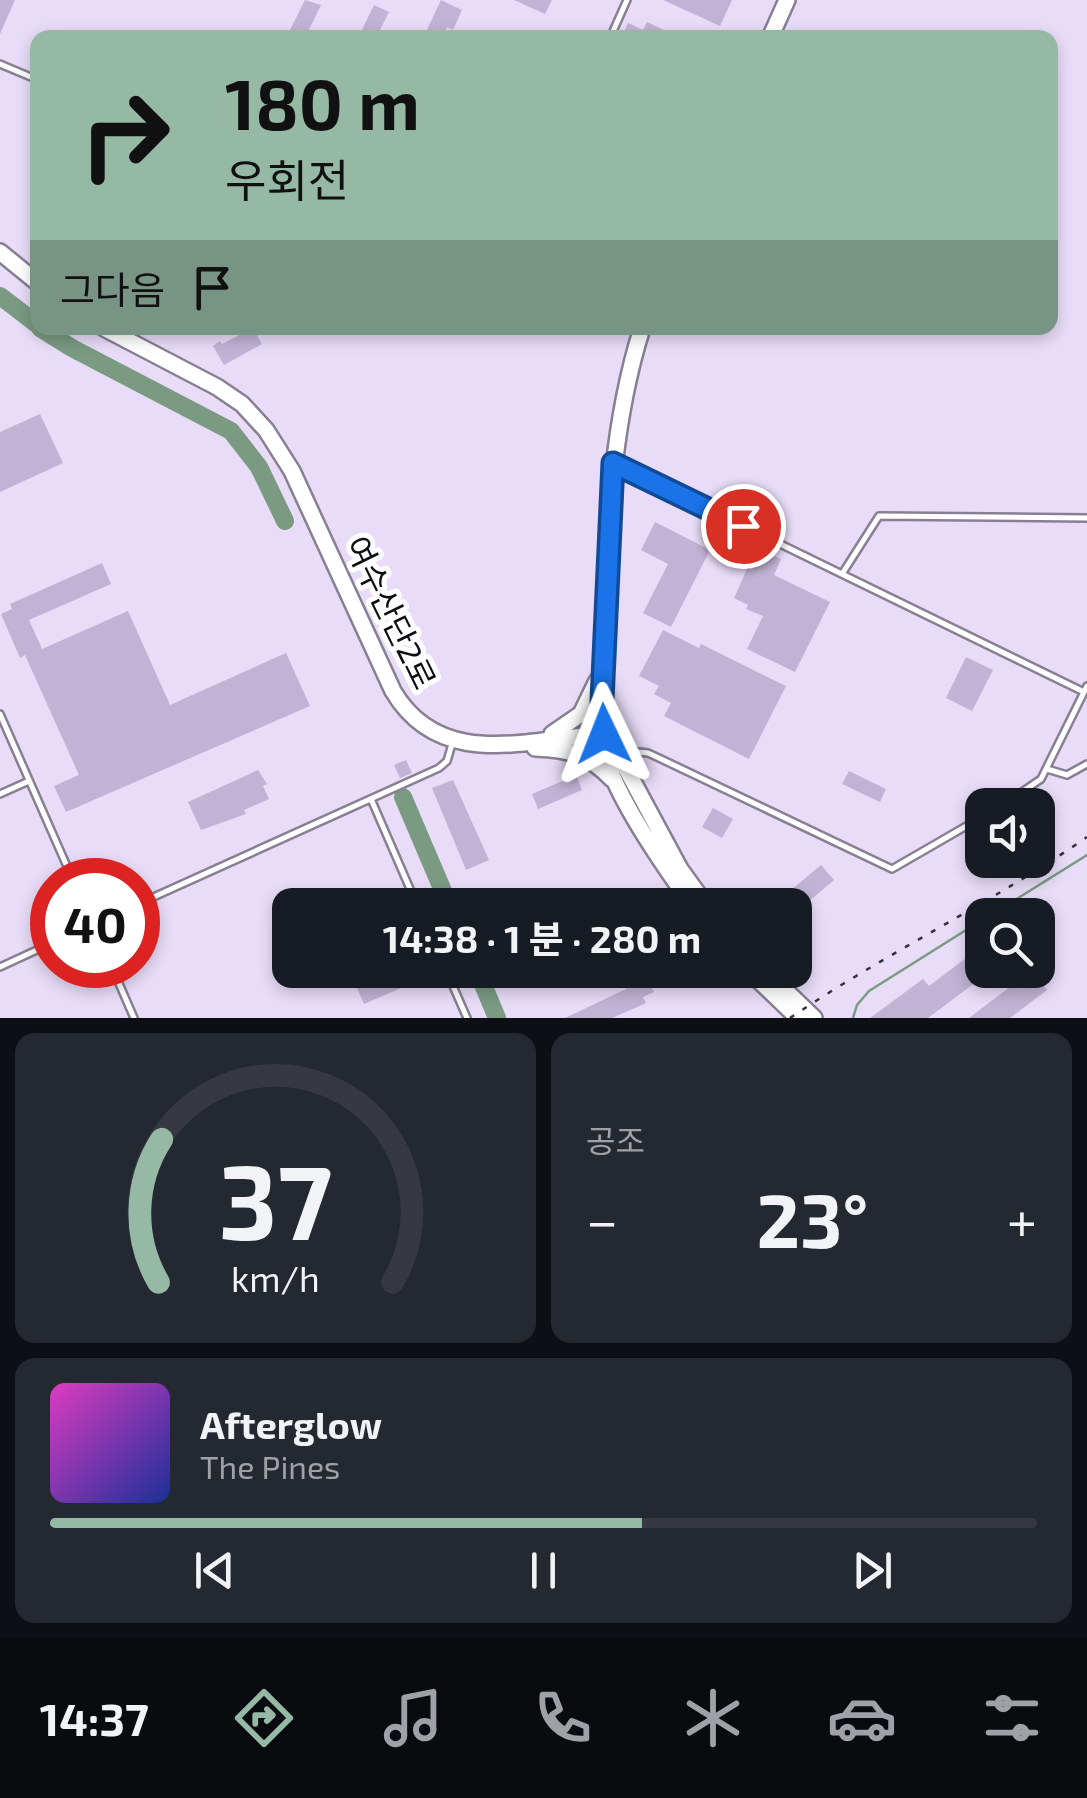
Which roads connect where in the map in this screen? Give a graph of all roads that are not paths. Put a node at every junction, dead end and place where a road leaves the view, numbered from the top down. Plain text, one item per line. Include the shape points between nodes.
1 (627, 0) edge
2 (787, 0) edge
3 (614, 30) edge
4 (774, 30) edge
5 (0, 64) edge
6 (30, 77) edge
7 (0, 252) edge
8 (30, 276) edge
9 (117, 335) edge
10 (640, 335) edge
11 (613, 463) junction
12 (1087, 518) edge
13 (841, 574) junction
14 (603, 663) junction
15 (1086, 690) edge
16 (0, 714) edge
17 (604, 734) junction
18 (545, 739) junction
19 (453, 741) junction
20 (507, 744) junction
21 (616, 750) junction
22 (1087, 764) edge
23 (1046, 769) junction
24 (29, 781) junction
25 (619, 786) junction
26 (1030, 788) edge
27 (0, 794) edge
28 (371, 799) junction
29 (965, 827) edge
30 (63, 858) edge
31 (410, 888) edge
32 (680, 888) edge
33 (694, 888) edge
34 (160, 894) edge
35 (30, 953) edge
36 (0, 967) edge
37 (120, 988) edge
38 (454, 988) edge
39 (767, 988) edge
40 (783, 988) edge
41 (134, 1018) edge
42 (467, 1018) edge
43 (798, 1018) edge
44 (814, 1018) edge

1 - 3 lane
2 - 4 street
5 - 6 lane
7 - 8 street
9 - 19 street, 여수산단2로 via 216,387 256,417 285,457 399,701 413,718
10 - 11 street
11 - 13 lane
11 - 14 street
12 - 13 lane via 879,516
13 - 15 lane
14 - 17 street
14 - 18 street via 582,714
15 - 23 lane
16 - 24 lane
17 - 18 street, 여수산단2로
17 - 21 street
17 - 25 street
18 - 20 street, 여수산단2로
19 - 20 street, 여수산단2로
19 - 28 lane via 444,765
20 - 25 street via 578,753
21 - 29 lane via 661,759 888,869
21 - 33 street
22 - 23 lane via 1066,775
23 - 26 lane
24 - 27 lane
24 - 30 lane
25 - 32 street
28 - 31 lane
28 - 34 lane
35 - 36 lane
37 - 41 lane
38 - 42 lane
39 - 43 street
40 - 44 street

